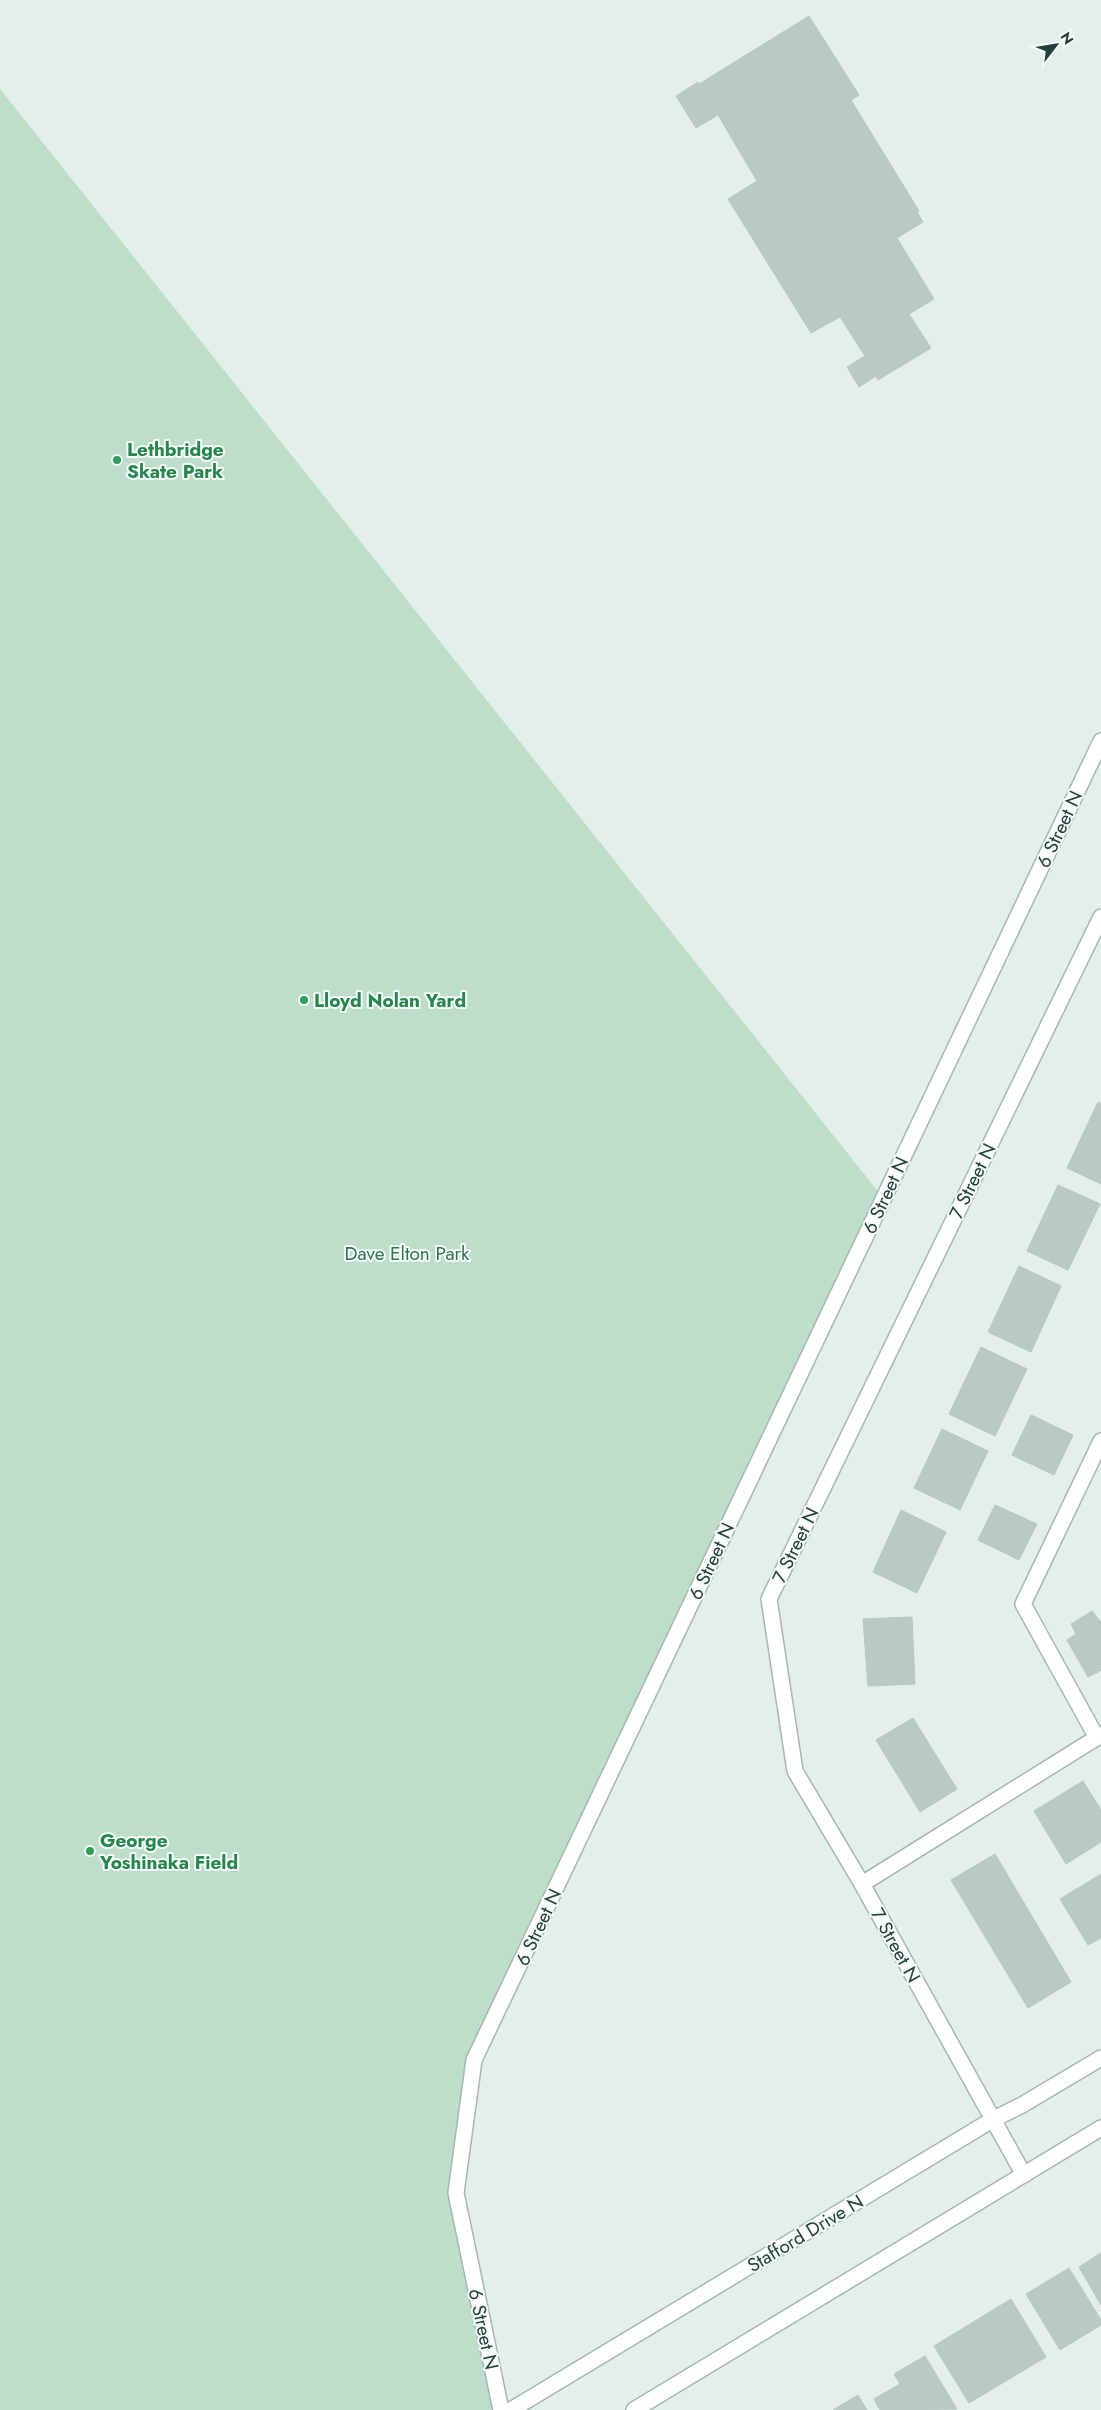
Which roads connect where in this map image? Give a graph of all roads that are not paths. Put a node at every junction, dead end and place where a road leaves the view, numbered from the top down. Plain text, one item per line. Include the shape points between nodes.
1 (1101, 741) edge
2 (1101, 917) edge
3 (1101, 1441) edge
4 (1099, 1736) edge
5 (862, 1884) junction
6 (1101, 2058) edge
7 (992, 2120) junction
8 (1101, 2128) edge
9 (1024, 2175) junction
10 (501, 2410) edge
11 (511, 2410) edge
12 (634, 2410) edge

1 - 10 street, 6 Street N via 474,2060 456,2193
2 - 5 street, 7 Street N via 769,1599 795,1771
3 - 4 street via 1023,1604
4 - 5 street
5 - 7 street, 7 Street N
6 - 7 street, Stafford Drive N
7 - 9 street, 7 Street N
7 - 11 street, Stafford Drive N
8 - 9 street
9 - 12 street

